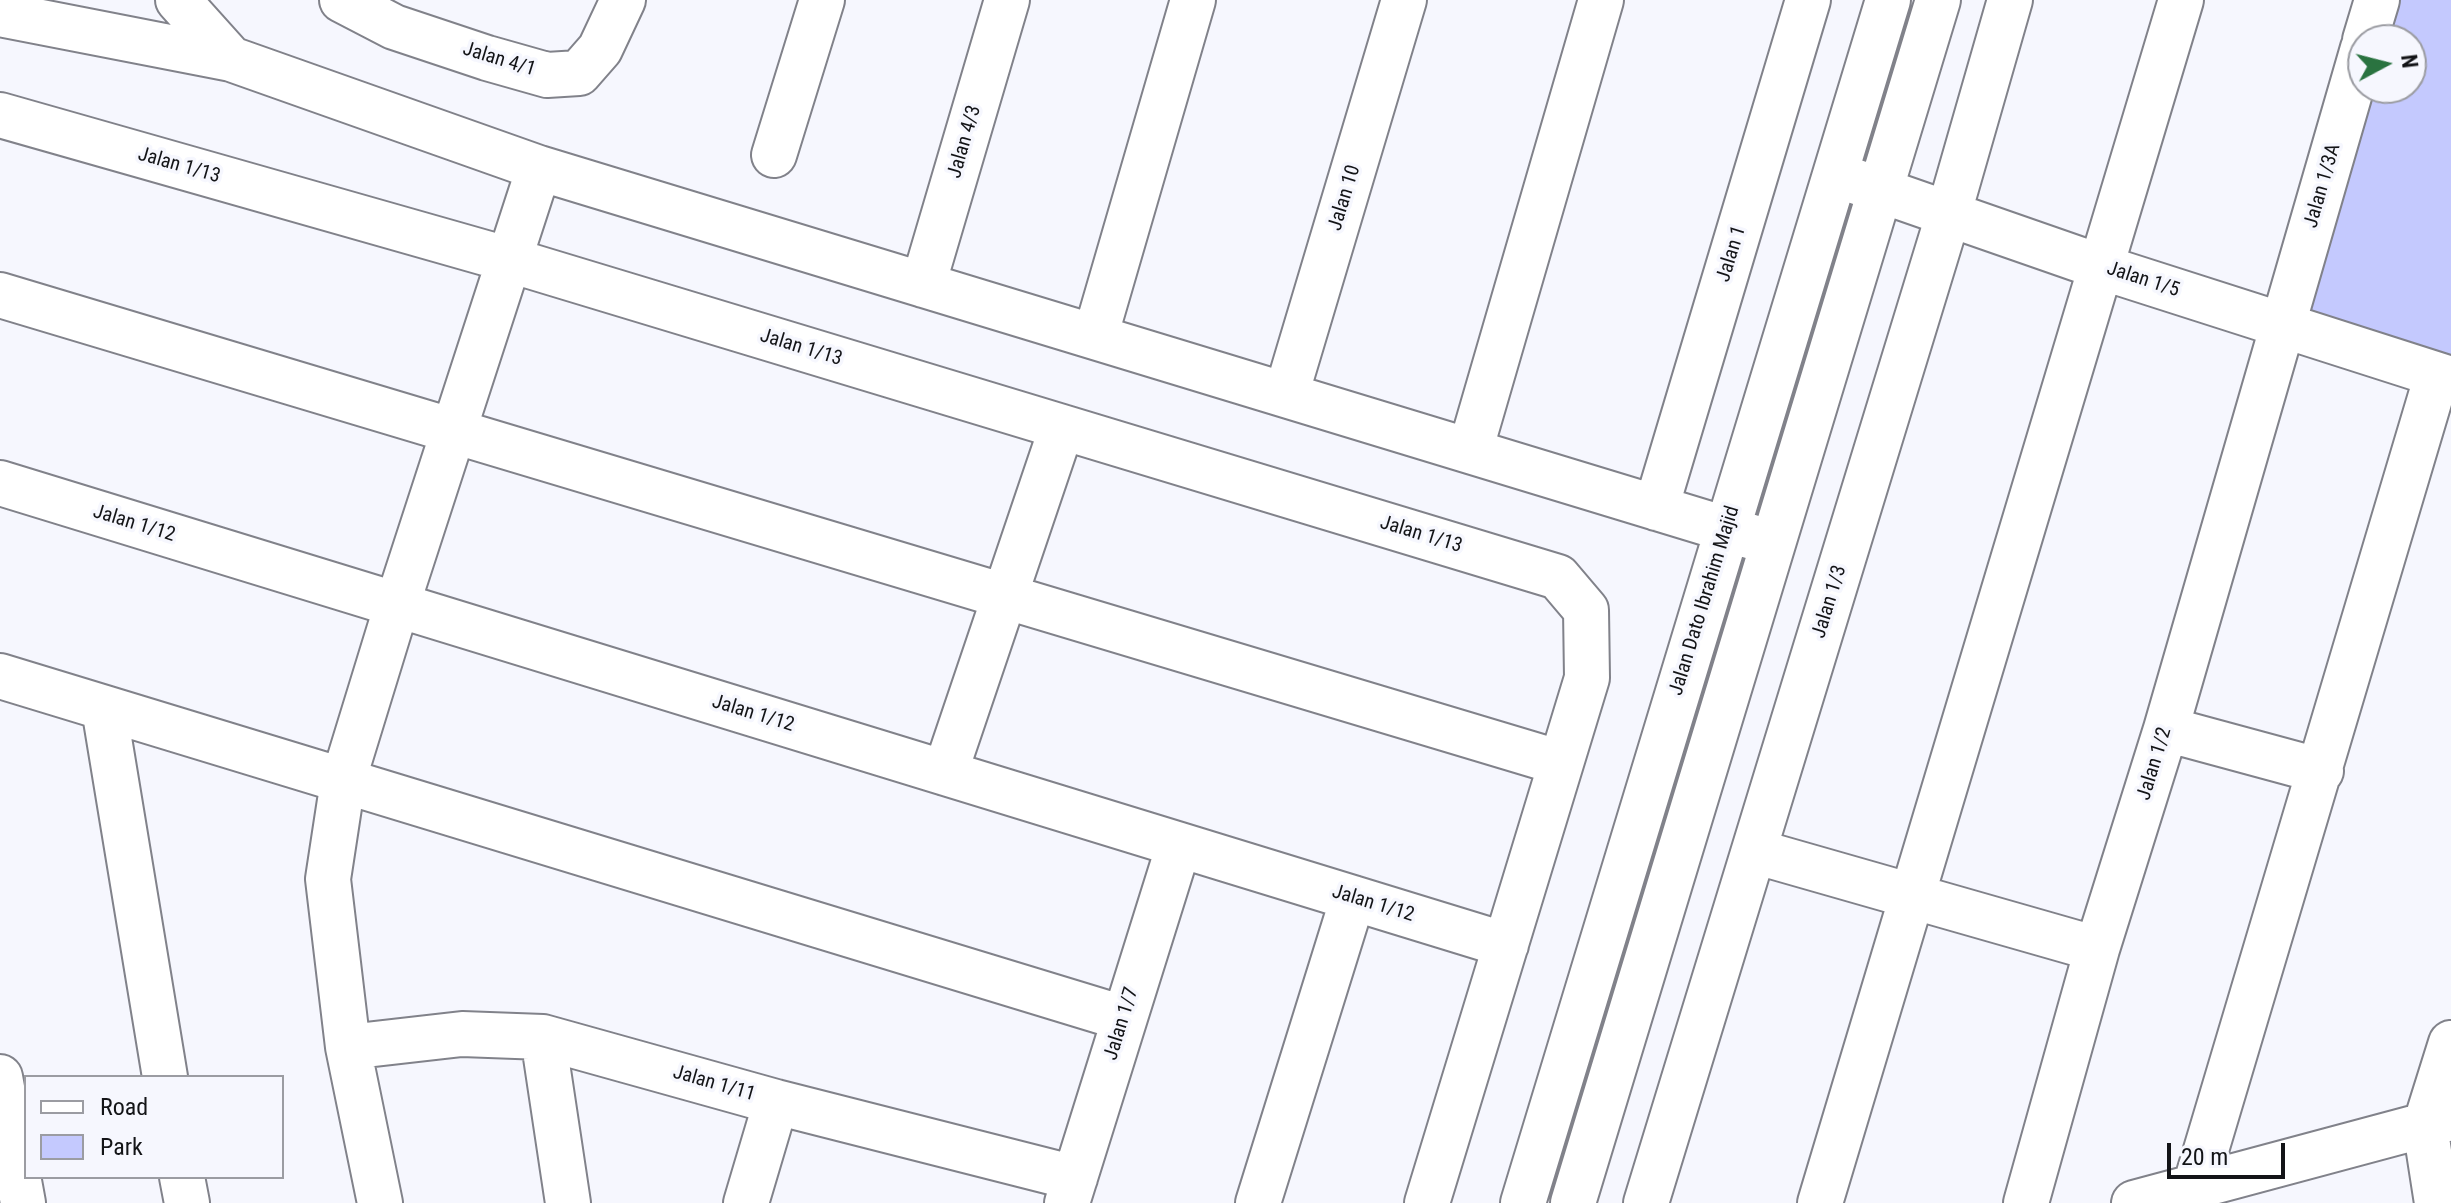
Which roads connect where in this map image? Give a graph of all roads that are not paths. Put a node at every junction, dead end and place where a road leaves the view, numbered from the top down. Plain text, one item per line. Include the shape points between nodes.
1 (178, 0) edge
2 (342, 0) edge
3 (623, 0) edge
4 (822, 0) edge
5 (1007, 0) edge
6 (1193, 0) edge
7 (1404, 0) edge
8 (1601, 0) edge
9 (1808, 0) edge
10 (1888, 0) edge
11 (1938, 0) edge
12 (2010, 0) edge
13 (2181, 0) edge
14 (2377, 0) edge
15 (0, 14) edge
16 (2370, 24) edge
17 (231, 59) junction
18 (2347, 103) edge
19 (0, 115) edge
20 (774, 155) dead end
21 (539, 168) junction
22 (1837, 174) junction
23 (1881, 193) junction
24 (1948, 216) junction
25 (510, 260) junction
26 (2101, 267) junction
27 (923, 285) junction
28 (0, 295) edge
29 (2282, 324) junction
30 (1095, 337) junction
31 (2444, 377) edge
32 (1286, 395) junction
33 (1062, 427) junction
34 (455, 432) junction
35 (1470, 451) junction
36 (0, 483) edge
37 (1656, 508) junction
38 (1726, 529) junction
39 (1772, 543) junction
40 (1005, 597) junction
41 (397, 605) junction
42 (0, 676) edge
43 (104, 708) junction
44 (2166, 729) junction
45 (1561, 763) junction
46 (2321, 771) junction
47 (945, 773) junction
48 (343, 781) junction
49 (1179, 845) junction
50 (1754, 851) junction
51 (1912, 896) junction
52 (1353, 898) junction
53 (1506, 945) junction
54 (2097, 949) junction
55 (1123, 1018) junction
56 (543, 1037) junction
57 (2451, 1043) edge
58 (348, 1047) junction
59 (165, 1075) edge
60 (0, 1077) edge
61 (776, 1102) junction
62 (2438, 1122) edge
63 (4, 1128) edge
64 (182, 1179) edge
65 (2195, 1187) junction
66 (1071, 1191) edge
67 (374, 1202) edge
68 (23, 1203) edge
69 (187, 1203) edge
70 (568, 1203) edge
71 (746, 1203) edge
72 (1258, 1203) edge
73 (1427, 1203) edge
74 (1523, 1203) edge
75 (1573, 1203) edge
76 (1646, 1203) edge
77 (1820, 1203) edge
78 (2026, 1203) edge
79 (2134, 1203) edge
80 (2437, 1203) edge

1 - 17 street
2 - 3 street, Jalan 4/1 via 394,27 547,75 579,73 600,49
4 - 20 street
5 - 27 street, Jalan 4/3
6 - 30 street
7 - 32 street, Jalan 10
8 - 35 street
9 - 37 street, Jalan 1
10 - 22 street, Jalan Dato Ibrahim Majid
11 - 23 street
12 - 24 street, Jalan 1/3
13 - 26 street
14 - 16 street
15 - 17 street
17 - 21 street
18 - 29 street, Jalan 1/3A
19 - 25 street, Jalan 1/13
21 - 25 street
21 - 27 street
22 - 23 street, Jalan 1/5
22 - 38 street, Jalan Dato Ibrahim Majid
23 - 24 street, Jalan 1/5
23 - 39 street
24 - 26 street, Jalan 1/5
24 - 50 street, Jalan 1/3
25 - 33 street, Jalan 1/13
25 - 34 street
26 - 29 street, Jalan 1/5
26 - 51 street
27 - 30 street
28 - 34 street
29 - 31 street, Jalan 1/5
29 - 44 street, Jalan 1/2
30 - 32 street
31 - 46 street
32 - 35 street
33 - 40 street
33 - 45 street, Jalan 1/13 via 1558,577 1586,610 1587,678
34 - 40 street
34 - 41 street
35 - 37 street
36 - 41 street, Jalan 1/12
37 - 38 street
38 - 39 street
38 - 74 street, Jalan Dato Ibrahim Majid
39 - 75 street
40 - 45 street
40 - 47 street
41 - 47 street, Jalan 1/12
41 - 48 street
42 - 43 street
43 - 48 street
43 - 59 street
44 - 46 street
44 - 54 street, Jalan 1/2
45 - 53 street
46 - 65 street
47 - 49 street, Jalan 1/12
48 - 55 street
48 - 58 street via 328,879
49 - 52 street, Jalan 1/12
49 - 55 street, Jalan 1/7
50 - 51 street
50 - 76 street, Jalan 1/3
51 - 54 street
51 - 77 street
52 - 53 street, Jalan 1/12
52 - 72 street
53 - 73 street
54 - 78 street, Jalan 1/2
55 - 66 street, Jalan 1/7
56 - 58 street, Jalan 1/11 via 462,1034
56 - 61 street, Jalan 1/11
56 - 70 street
57 - 62 street
58 - 67 street
60 - 63 street
61 - 66 street, Jalan 1/11
61 - 71 street
62 - 65 street
62 - 80 street
63 - 68 street
64 - 69 street
65 - 79 street

